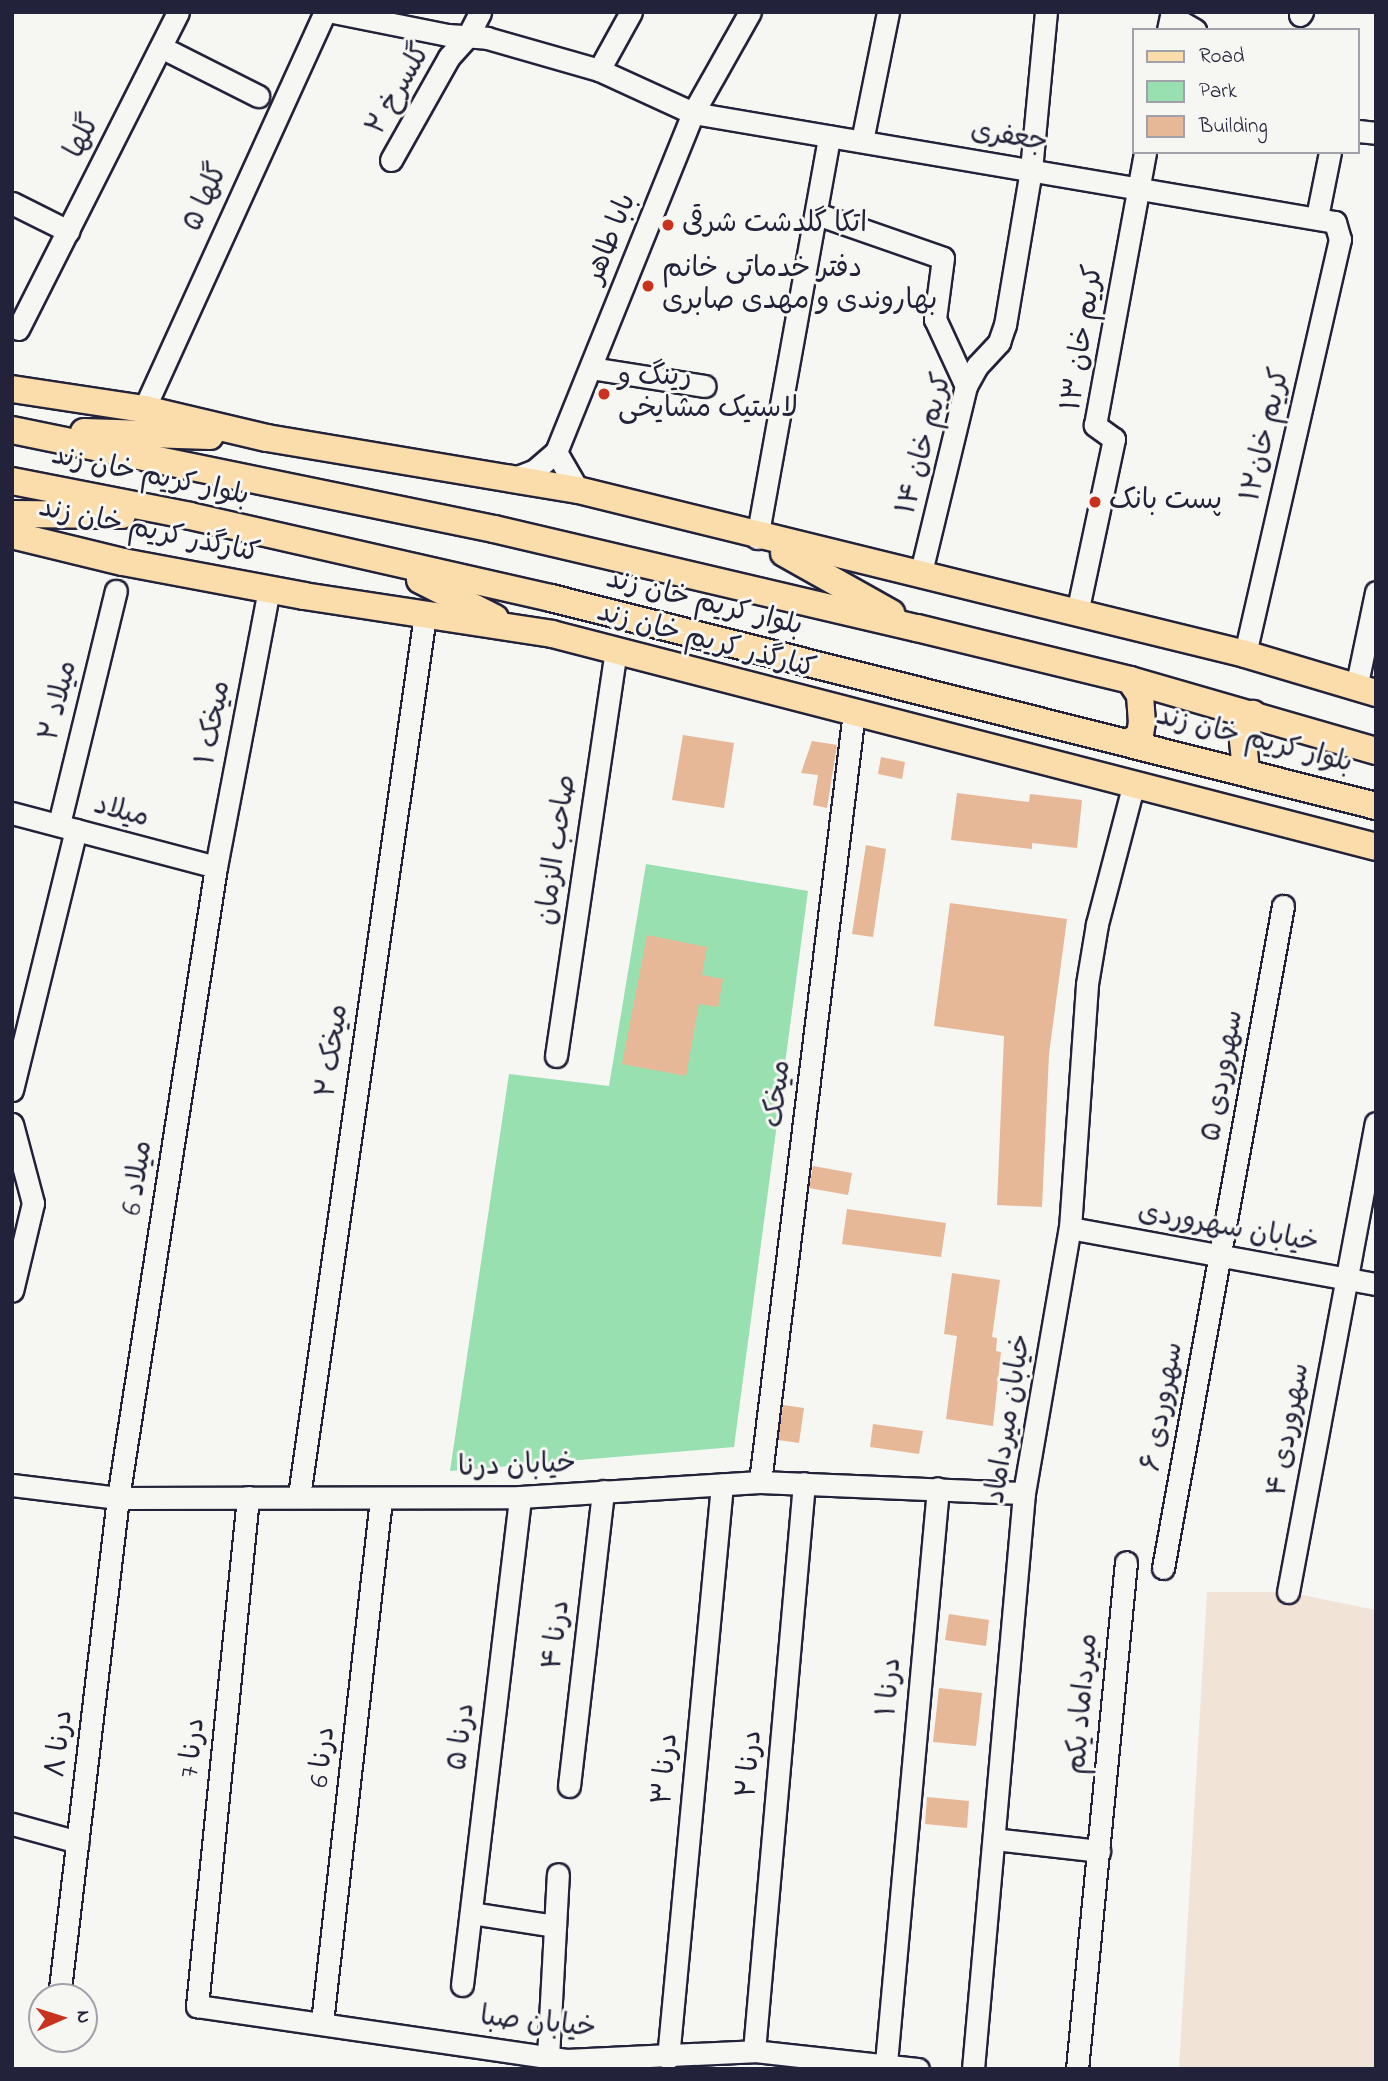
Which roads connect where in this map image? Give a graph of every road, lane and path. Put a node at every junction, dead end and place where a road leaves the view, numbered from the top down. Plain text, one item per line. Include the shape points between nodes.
1 (178, 12) edge
2 (325, 12) edge
3 (333, 12) edge
4 (480, 12) edge
5 (631, 12) edge
6 (750, 12) edge
7 (888, 12) edge
8 (1046, 12) edge
9 (1168, 28) edge
10 (1192, 28) edge
11 (468, 36) junction
12 (160, 47) junction
13 (599, 70) junction
14 (258, 96) dead end
15 (693, 113) junction
16 (829, 136) junction
17 (862, 141) junction
18 (1145, 154) edge
19 (1330, 154) edge
20 (391, 160) dead end
21 (1031, 170) junction
22 (1138, 187) junction
23 (12, 203) edge
24 (817, 214) junction
25 (1317, 217) junction
26 (1339, 227) joint
27 (68, 231) junction
28 (19, 329) dead end
29 (591, 368) junction
30 (705, 386) dead end
31 (966, 386) junction
32 (12, 388) edge
33 (144, 409) junction
34 (12, 430) edge
35 (267, 438) junction
36 (556, 452) junction
37 (517, 477) junction
38 (12, 481) edge
39 (578, 490) junction
40 (12, 514) edge
41 (190, 516) junction
42 (12, 536) edge
43 (757, 538) junction
44 (384, 562) junction
45 (920, 576) junction
46 (269, 589) junction
47 (116, 591) dead end
48 (1376, 592) edge
49 (1077, 613) junction
50 (425, 615) junction
51 (917, 628) junction
52 (517, 629) junction
53 (616, 651) junction
54 (1245, 654) junction
55 (1130, 680) junction
56 (1366, 690) edge
57 (854, 712) junction
58 (1253, 714) junction
59 (1130, 742) junction
60 (1376, 751) edge
61 (1246, 770) junction
62 (1134, 783) junction
63 (1376, 806) edge
64 (12, 813) edge
65 (67, 827) junction
66 (1376, 847) edge
67 (216, 867) junction
68 (1283, 906) dead end
69 (556, 1056) dead end
70 (12, 1090) edge
71 (1376, 1123) edge
72 (12, 1124) edge
73 (1069, 1228) junction
74 (1219, 1256) junction
75 (1346, 1278) junction
76 (1376, 1284) edge
77 (12, 1291) edge
78 (761, 1482) junction
79 (804, 1483) junction
80 (12, 1485) edge
81 (722, 1485) junction
82 (937, 1488) junction
83 (603, 1491) junction
84 (1024, 1493) junction
85 (299, 1496) junction
86 (248, 1497) junction
87 (520, 1497) junction
88 (118, 1498) junction
89 (381, 1499) junction
90 (1126, 1562) dead end
91 (1163, 1567) dead end
92 (1288, 1592) dead end
93 (569, 1786) dead end
94 (12, 1824) edge
95 (993, 1839) junction
96 (78, 1842) junction
97 (1099, 1851) junction
98 (558, 1874) dead end
99 (471, 1913) junction
100 (555, 1926) junction
101 (61, 1983) edge
102 (462, 1985) dead end
103 (197, 2006) joint
104 (322, 2022) junction
105 (754, 2051) junction
106 (548, 2057) junction
107 (668, 2058) junction
108 (886, 2063) junction
109 (918, 2069) edge
110 (973, 2069) edge
111 (1077, 2069) edge

1 - 12 street, گلها
2 - 33 street, گلها ۵
3 - 11 street, جعفری
4 - 11 street, گلسرخ ۲
5 - 13 street
6 - 15 street, بابا طاهر
7 - 17 street
8 - 21 street, کریم خان ۱۴
9 - 10 street via 1171,16
11 - 13 street, جعفری
11 - 20 street, گلسرخ ۲ via 449,57
12 - 14 street
12 - 27 street, گلها
13 - 15 street, جعفری
15 - 16 street, جعفری
15 - 29 street, بابا طاهر
16 - 17 street, جعفری
16 - 24 street
17 - 21 street, جعفری
18 - 22 street
19 - 25 street
21 - 22 street, جعفری
21 - 31 street, کریم خان ۱۴ via 1005,325 999,342
22 - 25 street, جعفری
22 - 49 street, کریم خان ۱۳ via 1095,425 1114,439
23 - 27 street
24 - 31 street via 943,258 935,318
24 - 43 street
25 - 26 street, جعفری
26 - 54 street, کریم خان۱۲ via 1340,239
27 - 28 street, گلها
29 - 30 street
29 - 36 street, بابا طاهر
31 - 45 street, کریم خان ۱۴
32 - 33 main road
33 - 35 main road
34 - 35 main road
34 - 51 main road, بلوار کریم خان زند via 494,529
35 - 37 main road
36 - 37 street via 535,470
36 - 39 street
37 - 39 main road
38 - 41 main road, بلوار کریم خان زند
39 - 43 main road
40 - 41 main road
41 - 44 main road, بلوار کریم خان زند
42 - 46 main road, کنارگذر کریم خان زند
43 - 45 main road
43 - 51 main road
44 - 52 main road
44 - 59 main road, بلوار کریم خان زند
45 - 49 main road
46 - 50 main road, کنارگذر کریم خان زند
46 - 67 street, میخک ۱
47 - 65 street, میلاد ۲
48 - 56 street
49 - 54 main road
50 - 52 main road, کنارگذر کریم خان زند
50 - 85 street, میخک ۲
51 - 55 main road, بلوار کریم خان زند
52 - 53 main road, کنارگذر کریم خان زند
53 - 57 main road, کنارگذر کریم خان زند
53 - 69 street, صاحب الزمان
54 - 56 main road
55 - 58 main road, بلوار کریم خان زند
55 - 59 main road via 1140,695 1142,723 1140,735
57 - 62 main road, کنارگذر کریم خان زند
57 - 78 street, میخک
58 - 60 main road, بلوار کریم خان زند
58 - 61 main road via 1243,740
59 - 61 main road, بلوار کریم خان زند
61 - 63 main road, بلوار کریم خان زند
62 - 66 main road, کنارگذر کریم خان زند
62 - 73 street, خیابان میرداماد via 1097,924 1087,984
64 - 65 street, میلاد
65 - 67 street, میلاد
65 - 70 street, میلاد ۲
67 - 88 street, میلاد 6
68 - 74 street, سهروردی ۵
71 - 75 street, سهروردی ۴
72 - 77 street via 33,1203
73 - 74 street, خیابان سهروردی
73 - 84 street, خیابان میرداماد
74 - 75 street, خیابان سهروردی
74 - 91 street, سهروردی ۶
75 - 76 street, خیابان سهروردی
75 - 92 street, سهروردی ۴
78 - 79 street, خیابان درنا
78 - 81 street, خیابان درنا
79 - 82 street, خیابان درنا
79 - 105 street, درنا ۲
80 - 88 street, خیابان درنا
81 - 83 street, خیابان درنا
81 - 107 street, درنا ۳
82 - 84 street, خیابان درنا
82 - 108 street, درنا ۱
83 - 87 street, خیابان درنا
83 - 93 street, درنا ۴
84 - 95 street, خیابان میرداماد
85 - 86 street, خیابان درنا
85 - 89 street, خیابان درنا
86 - 88 street, خیابان درنا
86 - 103 street, درنا 7
87 - 89 street, خیابان درنا
87 - 99 street, درنا ۵
88 - 96 street, درنا ۸
89 - 104 street, درنا 6
90 - 97 street, میرداماد یکم
94 - 96 street
95 - 97 street
95 - 110 street, خیابان میرداماد
96 - 101 street, درنا ۸
97 - 111 street, میرداماد یکم
98 - 100 street
99 - 100 street
99 - 102 street, درنا ۵
100 - 106 street
103 - 104 street, خیابان صبا
104 - 106 street, خیابان صبا
105 - 107 street, خیابان صبا
105 - 108 street, خیابان صبا
106 - 107 street, خیابان صبا
108 - 109 street, خیابان صبا

